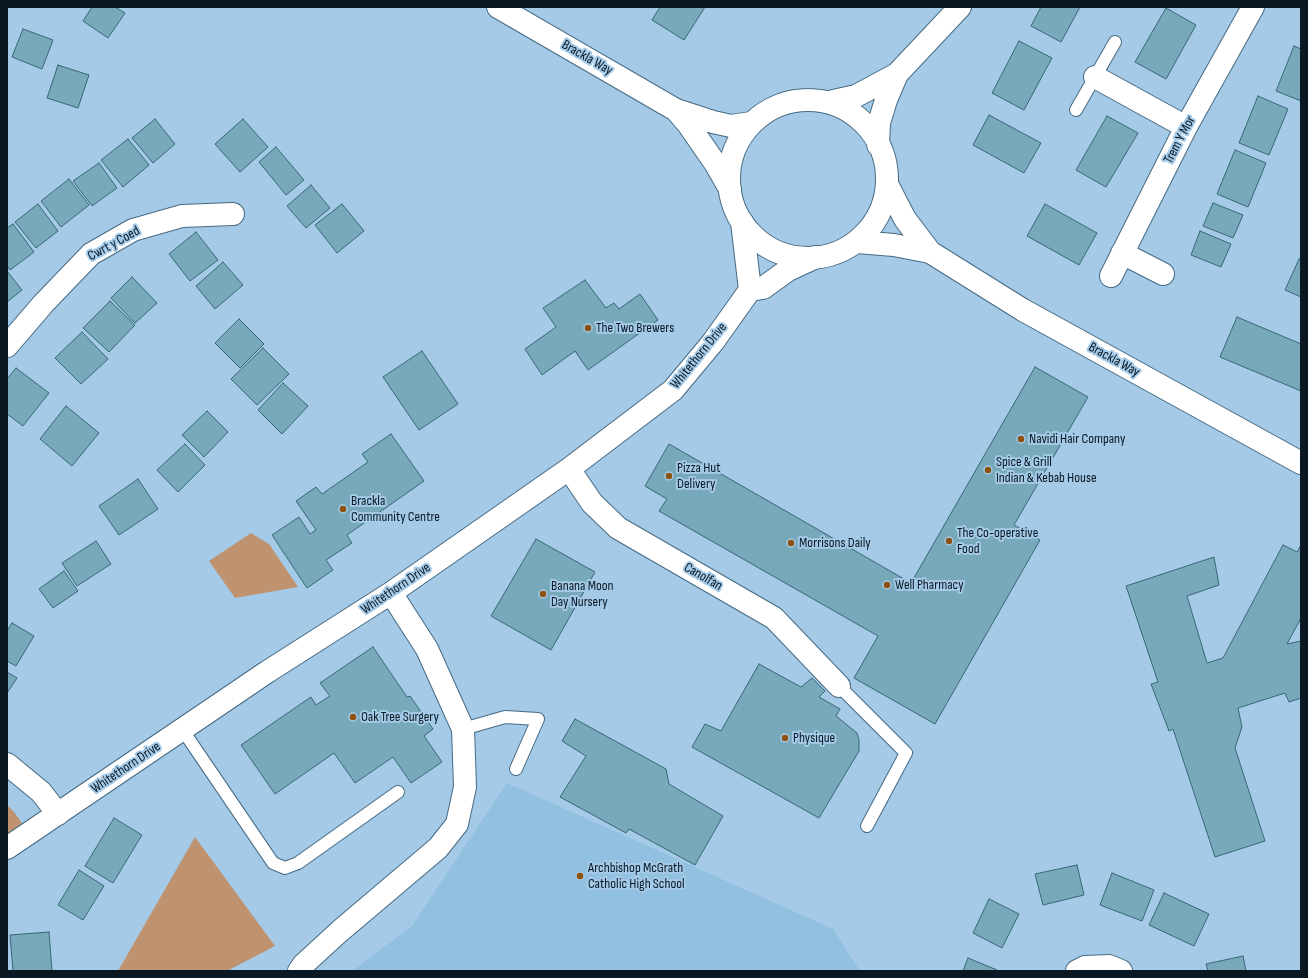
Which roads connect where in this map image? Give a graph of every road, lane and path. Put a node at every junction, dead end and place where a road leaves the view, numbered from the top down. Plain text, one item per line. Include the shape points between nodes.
1 (498, 7) edge
2 (960, 7) edge
3 (1253, 7) edge
4 (1115, 42) dead end
5 (897, 74) junction
6 (1095, 77) junction
7 (829, 102) junction
8 (676, 110) junction
9 (1076, 110) dead end
10 (751, 123) junction
11 (1186, 127) junction
12 (878, 145) junction
13 (888, 184) junction
14 (730, 189) junction
15 (234, 214) dead end
16 (742, 222) junction
17 (857, 242) junction
18 (930, 252) junction
19 (1122, 253) junction
20 (816, 257) junction
21 (1163, 274) dead end
22 (1110, 276) dead end
23 (750, 290) junction
24 (7, 346) edge
25 (1301, 463) edge
26 (569, 469) junction
27 (391, 593) junction
28 (839, 686) joint
29 (182, 729) junction
30 (463, 729) junction
31 (7, 764) edge
32 (516, 769) dead end
33 (398, 792) dead end
34 (58, 814) junction
35 (867, 826) dead end
36 (7, 848) edge
37 (299, 971) edge
38 (1076, 971) edge
39 (1121, 971) edge

1 - 8 street, Brackla Way
2 - 5 street
3 - 11 street, Trem Y Mor
4 - 6 lane
5 - 7 street via 856,96
5 - 12 street via 879,123
6 - 9 lane
6 - 11 street
7 - 10 street via 804,100 775,106
7 - 12 street via 855,115 873,134
8 - 10 street, Brackla Way via 731,126
8 - 14 street, Brackla Way via 715,163
10 - 14 street via 735,146 728,177
11 - 19 street, Trem Y Mor
12 - 13 street via 885,160
13 - 17 street via 877,218
13 - 18 street, Brackla Way via 905,219
14 - 16 street via 732,206
15 - 24 street, Cwrt y Coed via 182,216 133,230 91,254 42,304
16 - 20 street via 746,230 767,248 800,259
16 - 23 street
17 - 18 street, Brackla Way via 894,245
17 - 20 street via 829,256
18 - 25 street, Brackla Way via 1024,310
19 - 21 street
19 - 22 street, Trem Y Mor
20 - 23 street via 788,270 763,288
23 - 26 street, Whitethorn Drive via 713,342 673,390
26 - 27 street, Whitethorn Drive
26 - 28 street, Canolfan via 592,502 618,528 774,618
27 - 29 street, Whitethorn Drive
27 - 30 street via 427,649
28 - 35 lane via 906,753
29 - 33 lane via 273,863 285,868 298,863
29 - 34 street, Whitethorn Drive
30 - 32 lane via 505,717 538,719
30 - 37 street via 465,788 457,824 438,848 340,931
31 - 34 street via 40,792
34 - 36 street, Whitethorn Drive
38 - 39 street via 1085,967 1109,966

